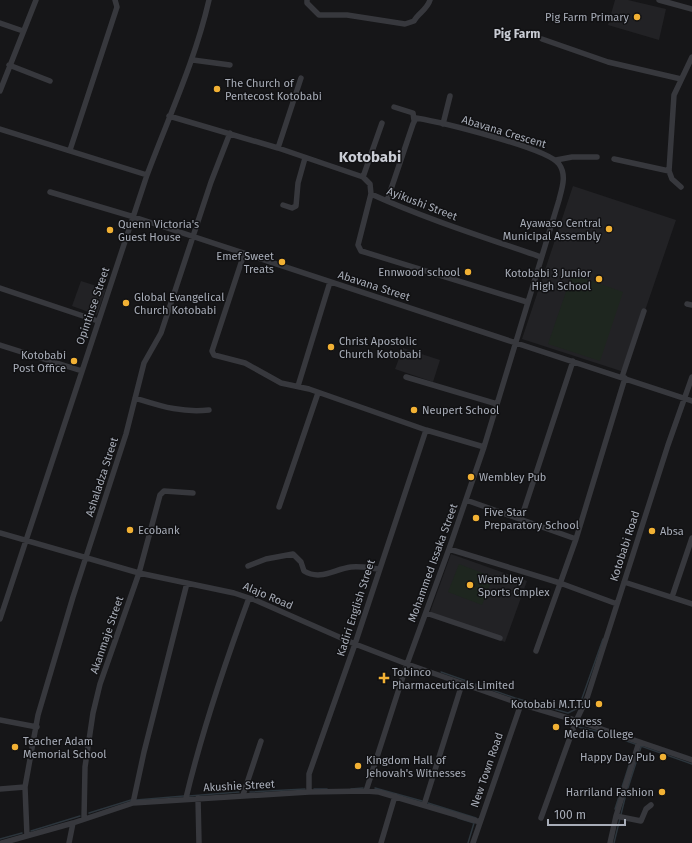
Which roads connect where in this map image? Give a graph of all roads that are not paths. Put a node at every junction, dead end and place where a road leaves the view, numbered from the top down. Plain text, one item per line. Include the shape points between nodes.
1 (36, 0) edge
2 (115, 0) edge
3 (210, 0) edge
4 (307, 0) edge
5 (430, 0) edge
6 (659, 0) edge
7 (692, 9) edge
8 (0, 23) edge
9 (23, 31) junction
10 (542, 39) dead end
11 (692, 57) edge
12 (193, 60) junction
13 (9, 65) junction
14 (230, 65) dead end
15 (301, 78) dead end
16 (681, 79) junction
17 (50, 81) dead end
18 (0, 91) edge
19 (450, 96) dead end
20 (394, 107) dead end
21 (169, 116) junction
22 (414, 120) junction
23 (382, 123) dead end
24 (443, 124) junction
25 (0, 129) edge
26 (230, 133) junction
27 (278, 148) junction
28 (70, 150) junction
29 (597, 157) dead end
30 (305, 158) junction
31 (614, 159) dead end
32 (556, 160) junction
33 (669, 172) junction
34 (147, 175) junction
35 (363, 177) junction
36 (681, 187) dead end
37 (50, 192) dead end
38 (371, 194) junction
39 (387, 201) junction
40 (283, 204) dead end
41 (134, 217) junction
42 (192, 237) junction
43 (244, 254) junction
44 (540, 257) junction
45 (330, 282) junction
46 (0, 288) edge
47 (528, 302) junction
48 (644, 311) dead end
49 (98, 321) junction
50 (515, 342) junction
51 (0, 345) edge
52 (573, 361) junction
53 (82, 371) junction
54 (406, 377) dead end
55 (624, 377) junction
56 (692, 377) edge
57 (298, 386) junction
58 (318, 393) junction
59 (135, 398) junction
60 (685, 399) junction
61 (692, 401) edge
62 (497, 404) junction
63 (208, 410) dead end
64 (426, 430) junction
65 (484, 446) junction
66 (193, 493) dead end
67 (466, 500) junction
68 (279, 507) dead end
69 (521, 519) junction
70 (0, 533) edge
71 (692, 538) edge
72 (576, 539) junction
73 (26, 540) junction
74 (449, 549) junction
75 (87, 558) junction
76 (248, 566) dead end
77 (379, 569) junction
78 (139, 573) junction
79 (624, 582) junction
80 (187, 583) junction
81 (560, 583) junction
82 (672, 597) junction
83 (249, 598) junction
84 (617, 604) junction
85 (692, 604) edge
86 (426, 613) junction
87 (0, 620) edge
88 (500, 638) dead end
89 (355, 644) junction
90 (536, 651) dead end
91 (407, 664) junction
92 (462, 684) junction
93 (521, 704) junction
94 (0, 720) edge
95 (576, 721) junction
96 (37, 727) junction
97 (261, 741) dead end
98 (640, 742) junction
99 (692, 760) edge
100 (26, 787) junction
101 (0, 789) edge
102 (366, 791) junction
103 (309, 792) junction
104 (243, 795) junction
105 (395, 796) junction
106 (186, 798) junction
107 (198, 798) junction
108 (133, 803) junction
109 (424, 805) junction
110 (651, 805) dead end
111 (616, 816) junction
112 (541, 818) dead end
113 (84, 819) junction
114 (480, 822) junction
115 (73, 823) junction
116 (27, 836) junction
117 (12, 842) edge
118 (2, 843) edge
119 (69, 843) edge
120 (199, 843) edge
121 (381, 843) edge
122 (473, 843) edge
123 (610, 843) edge

1 - 9 street
2 - 28 street via 117,7
3 - 12 street, Opintinse Street
4 - 5 street via 319,15 347,15 405,24 414,21 416,16 427,8
6 - 7 street
8 - 9 street
9 - 13 street
10 - 16 street via 608,62
11 - 16 street
12 - 14 street
12 - 21 street, Opintinse Street
13 - 17 street
13 - 18 street
15 - 27 street
16 - 33 street via 673,103
19 - 24 street
20 - 22 street via 413,114
21 - 26 street
21 - 34 street, Opintinse Street
22 - 24 street, Abavana Crescent via 416,118
22 - 39 street
23 - 35 street
24 - 32 street, Abavana Crescent via 518,144
25 - 28 street
26 - 27 street
26 - 42 street, Ashaladza Street
27 - 30 street
28 - 34 street
29 - 32 street
30 - 35 street
30 - 40 street via 298,183 296,206 292,208
31 - 33 street
32 - 44 street, Abavana Crescent via 562,169 564,183
33 - 36 street via 672,179
34 - 41 street, Opintinse Street
35 - 38 street, Ayikushi Street via 370,184
37 - 41 street, Abavana Street
38 - 39 street, Ayikushi Street
38 - 47 street via 358,245 361,251
39 - 44 street, Ayikushi Street
41 - 42 street, Abavana Street
41 - 49 street, Opintinse Street
42 - 43 street, Abavana Street
42 - 59 street, Ashaladza Street via 161,333 144,363
43 - 45 street, Abavana Street
43 - 57 street via 212,353 245,363 281,383
44 - 47 street, Abavana Crescent
45 - 50 street, Abavana Street
45 - 57 street
46 - 49 street
47 - 50 street, Abavana Crescent
48 - 55 street
49 - 53 street, Opintinse Street
50 - 52 street, Abavana Street
50 - 62 street, Mohammed Issaka Street
51 - 53 street
52 - 55 street, Abavana Street
52 - 69 street
53 - 73 street, Opintinse Street
54 - 62 street
55 - 60 street, Abavana Street
55 - 72 street
56 - 60 street, Kotobabi Road
57 - 58 street
58 - 64 street
58 - 68 street
59 - 63 street via 179,410
59 - 75 street, Ashaladza Street
60 - 61 street, Abavana Street
60 - 79 street, Kotobabi Road
62 - 65 street, Mohammed Issaka Street
64 - 65 street
64 - 77 street, Kadiri English Street
65 - 67 street, Mohammed Issaka Street
66 - 78 street, Akanmaje Street via 164,491 160,495
67 - 69 street
67 - 74 street, Mohammed Issaka Street
69 - 72 street
70 - 73 street, Alajo Road
71 - 82 street
72 - 81 street
73 - 75 street, Alajo Road
73 - 87 street, Opintinse Street
74 - 81 street
74 - 86 street, Mohammed Issaka Street
75 - 78 street, Alajo Road
75 - 96 street, Ashaladza Street via 38,715
76 - 77 street via 266,559 293,554 300,559 306,573 321,576 357,566
77 - 89 street, Kadiri English Street
78 - 80 street, Alajo Road
78 - 113 street, Akanmaje Street via 100,684 93,713 85,766
79 - 82 street
79 - 84 street, Kotobabi Road
80 - 83 street, Alajo Road
80 - 108 street
81 - 84 street
81 - 90 street
82 - 85 street
83 - 89 street, Alajo Road
83 - 106 street via 220,682
84 - 95 street, Kotobabi Road via 587,698
86 - 88 street
86 - 91 street, Mohammed Issaka Street
89 - 91 street, Alajo Road
89 - 103 street, Kadiri English Street via 309,774
91 - 92 street, Alajo Road
91 - 102 street, Mohammed Issaka Street
92 - 93 street, Alajo Road
92 - 109 street
93 - 95 street, Alajo Road
93 - 114 street, New Town Road
94 - 96 street
95 - 98 street, Alajo Road
95 - 112 street, Kotobabi Road
96 - 100 street, Ashaladza Street
97 - 104 street
98 - 99 street, Alajo Road
98 - 111 street
100 - 101 street
100 - 116 street, Ashaladza Street
102 - 103 street, Akushie Street
102 - 105 street, Akushie Street
103 - 104 street, Akushie Street
104 - 107 street, Akushie Street
105 - 109 street, Akushie Street
105 - 121 street
106 - 107 street, Akushie Street
106 - 108 street, Akushie Street
107 - 120 street
108 - 113 street, Akushie Street
109 - 114 street, Akushie Street
110 - 111 street via 640,821
111 - 123 street
113 - 115 street, Akushie Street
114 - 122 street, New Town Road
115 - 116 street, Akushie Street
115 - 119 street
116 - 117 street, Akushie Street
117 - 118 street, Akushie Street

